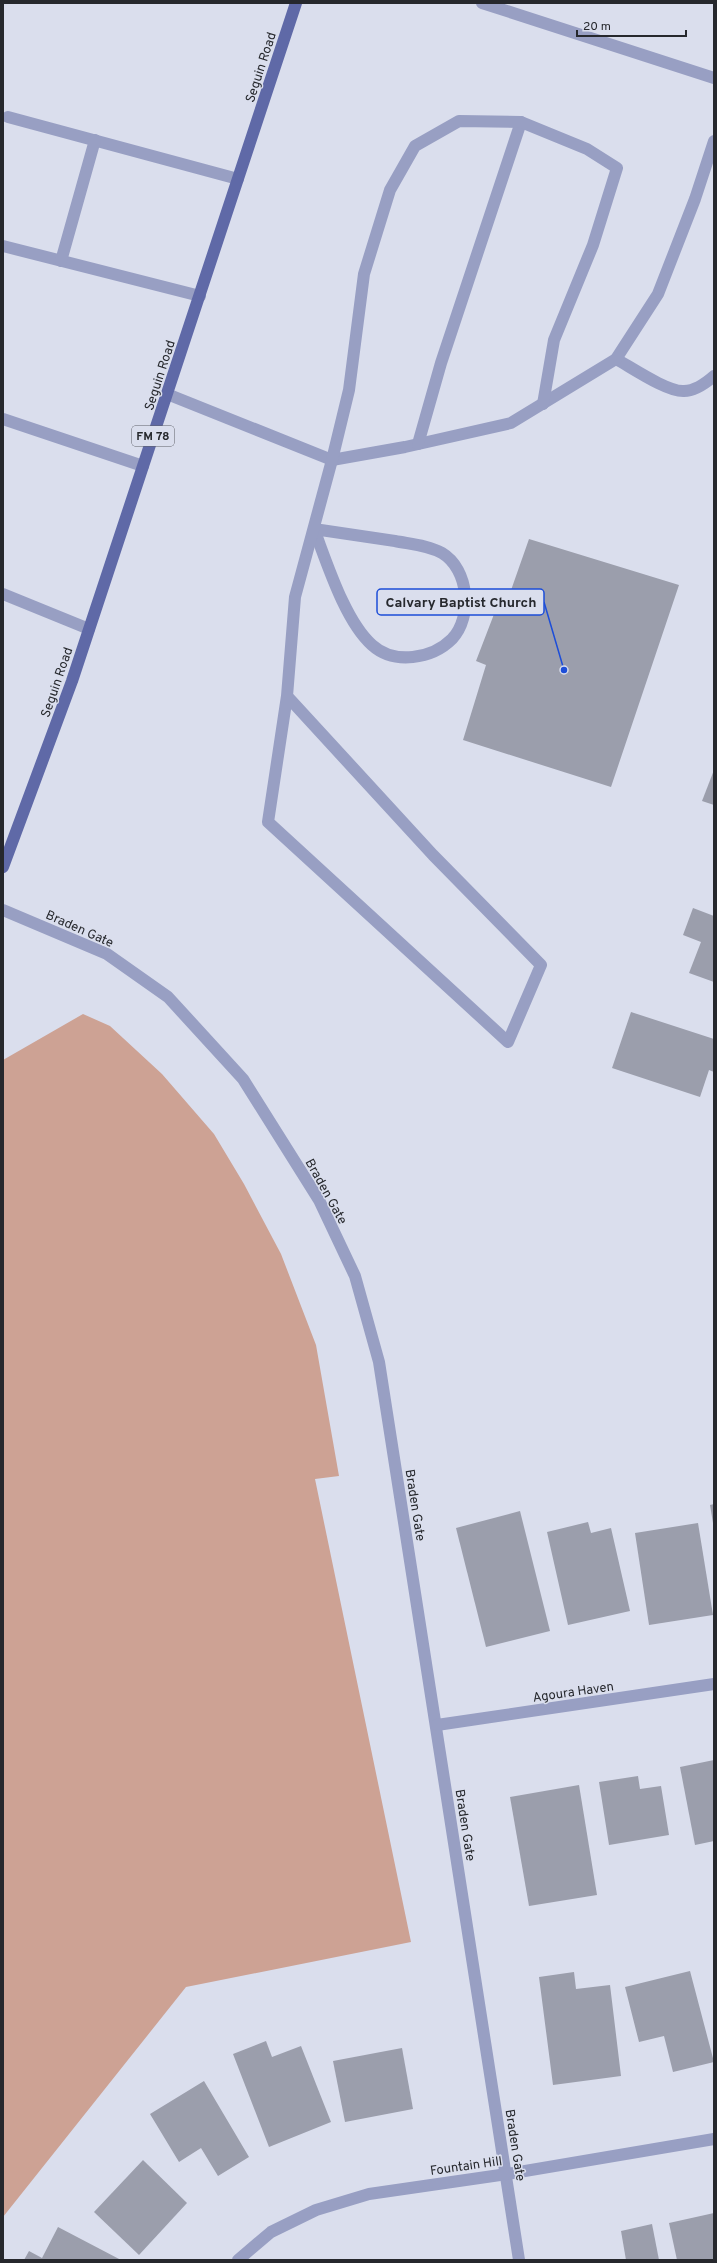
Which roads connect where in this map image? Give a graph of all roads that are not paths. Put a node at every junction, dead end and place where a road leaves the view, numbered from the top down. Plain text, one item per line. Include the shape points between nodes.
1 (296, 3) edge
2 (482, 3) edge
3 (714, 78) edge
4 (8, 117) dead end
5 (521, 122) junction
6 (95, 140) junction
7 (714, 142) edge
8 (238, 179) junction
9 (3, 246) edge
10 (61, 261) junction
11 (200, 296) junction
12 (616, 358) junction
13 (714, 376) edge
14 (167, 394) junction
15 (542, 404) junction
16 (3, 419) edge
17 (418, 444) junction
18 (332, 460) junction
19 (143, 466) junction
20 (314, 529) junction
21 (3, 594) edge
22 (89, 629) junction
23 (287, 696) junction
24 (3, 867) edge
25 (3, 910) edge
26 (714, 1684) edge
27 (436, 1725) junction
28 (714, 2139) edge
29 (507, 2174) junction
30 (238, 2260) edge
31 (520, 2260) edge

1 - 8 main road, Seguin Road / FM 78
2 - 3 street
4 - 6 street
5 - 15 street via 587,149 617,168 593,245 554,340
5 - 17 street via 441,363
5 - 18 street via 459,121 415,146 390,190 364,274 349,390
6 - 8 street
6 - 10 street
7 - 12 street via 658,294
8 - 11 main road, Seguin Road / FM 78
9 - 10 street
10 - 11 street
11 - 14 main road, Seguin Road / FM 78
12 - 13 street via 660,384 683,391 703,386
12 - 15 street
14 - 18 street
14 - 19 main road, Seguin Road / FM 78
15 - 17 street via 511,423
16 - 19 street
17 - 18 street
18 - 20 street
19 - 22 main road, Seguin Road / FM 78
20 - 20 street via 336,586 359,629 372,645 391,656 424,656 452,639 462,621 466,602 464,584 455,567 442,553 422,546
20 - 23 street via 295,597
21 - 22 street
22 - 24 main road, Seguin Road / FM 78
23 - 23 street via 268,822 508,1042 541,965 433,854
25 - 27 street, Braden Gate via 107,954 168,997 243,1079 319,1200 355,1276 379,1362
26 - 27 street, Agoura Haven
27 - 29 street, Braden Gate
28 - 29 street, Fountain Hill
29 - 30 street, Fountain Hill via 369,2194 316,2210 271,2232
29 - 31 street, Braden Gate

